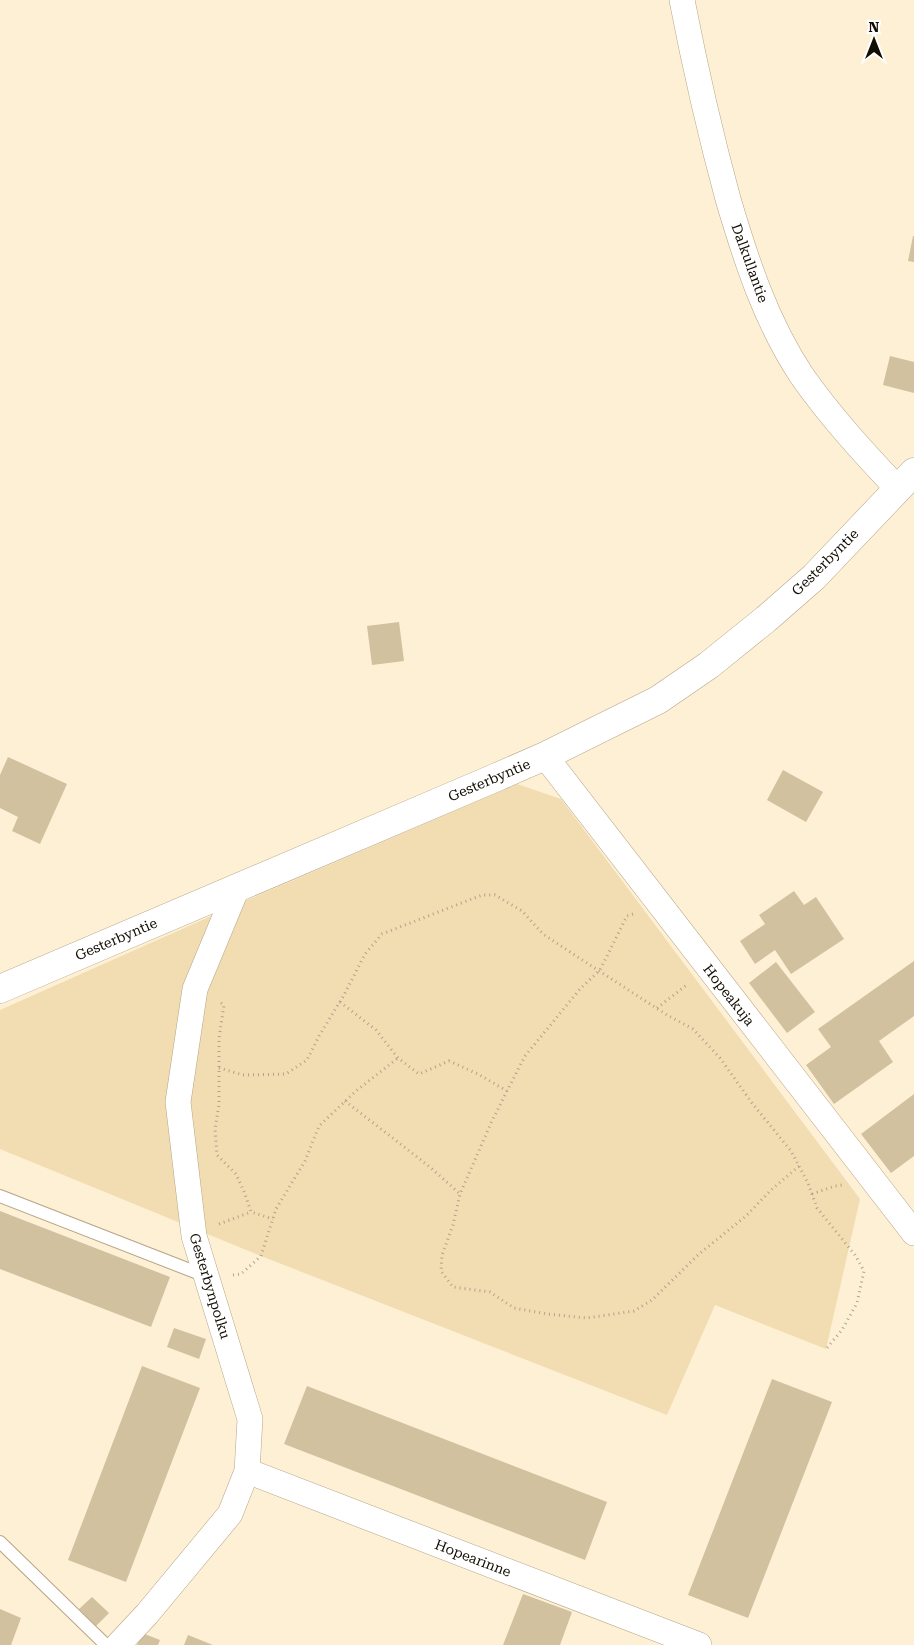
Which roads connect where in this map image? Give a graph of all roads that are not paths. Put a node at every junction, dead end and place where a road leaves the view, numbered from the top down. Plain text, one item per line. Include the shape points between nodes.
1 (682, 0) edge
2 (906, 480) edge
3 (545, 756) junction
4 (237, 888) junction
5 (0, 989) edge
6 (0, 1196) edge
7 (914, 1233) edge
8 (208, 1277) junction
9 (247, 1471) junction
10 (0, 1542) edge
11 (106, 1645) edge
12 (118, 1645) edge
13 (699, 1645) edge

1 - 2 street, Dalkullantie via 699,84 744,255 772,324 802,374 841,428
2 - 3 street, Gesterbyntie via 814,577 709,665 658,700
3 - 4 street, Gesterbyntie
3 - 7 street, Hopeakuja
4 - 5 street, Gesterbyntie
4 - 8 street, Gesterbynpolku via 195,989 178,1102 194,1236
6 - 8 lane
8 - 9 street, Gesterbynpolku via 250,1419
9 - 12 street, Gesterbynpolku via 230,1514
9 - 13 street, Hopearinne
10 - 11 lane

